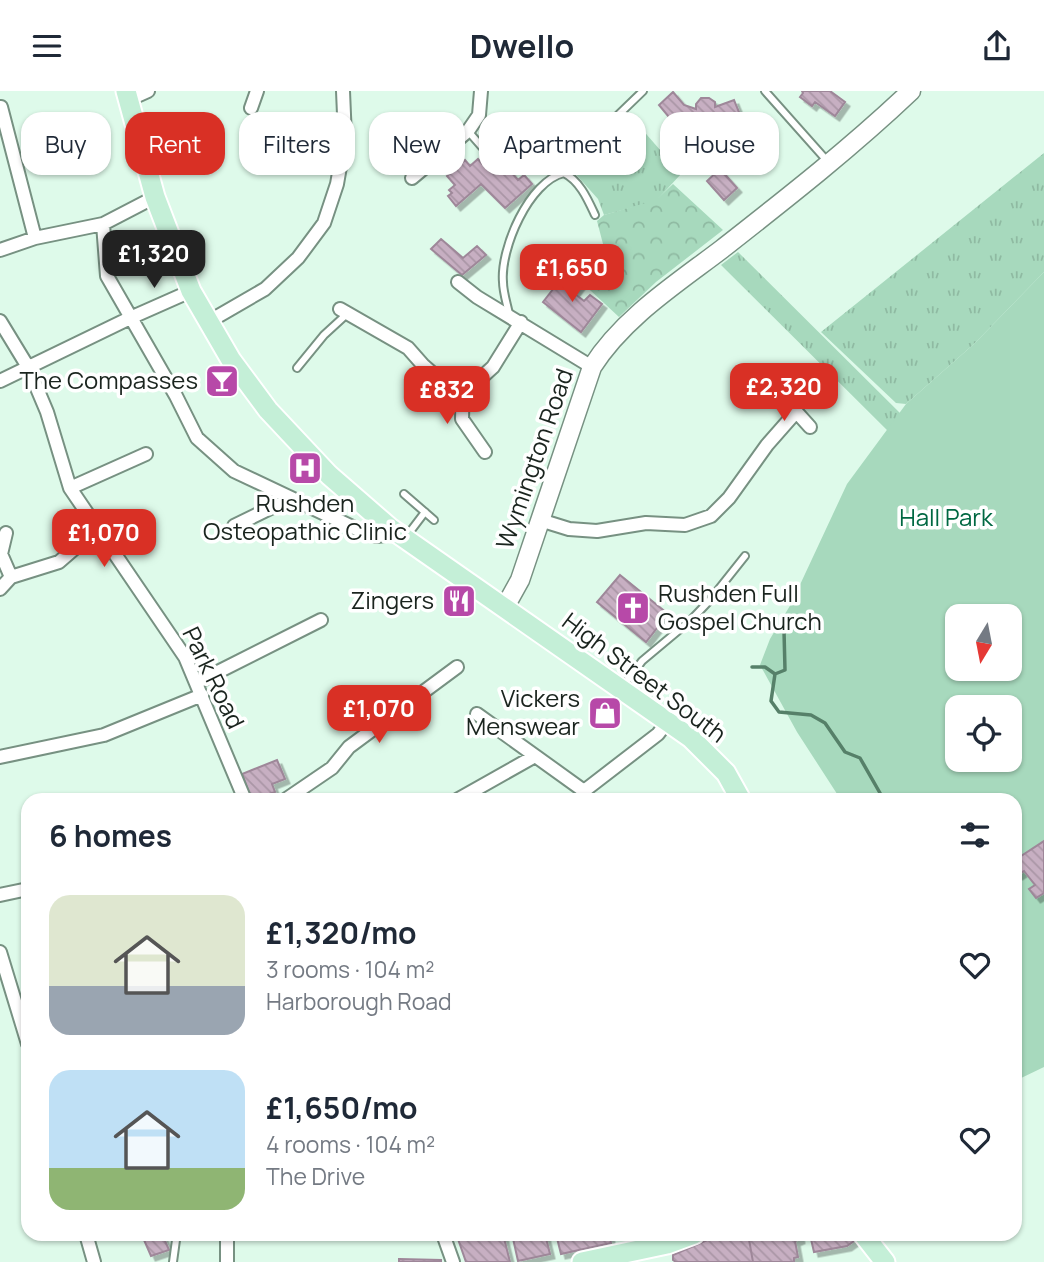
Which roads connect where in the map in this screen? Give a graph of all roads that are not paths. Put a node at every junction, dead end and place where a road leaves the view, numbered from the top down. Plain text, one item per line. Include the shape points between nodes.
1 (148, 91) edge
2 (257, 91) edge
3 (343, 91) edge
4 (481, 91) edge
5 (643, 91) edge
6 (765, 91) edge
7 (911, 91) edge
8 (127, 96) edge
9 (1, 107) edge
10 (251, 108) dead end
11 (621, 112) edge
12 (468, 131) junction
13 (4, 135) edge
14 (479, 144) edge
15 (830, 164) junction
16 (412, 178) dead end
17 (155, 197) junction
18 (595, 215) dead end
19 (103, 224) junction
20 (35, 237) junction
21 (0, 250) edge
22 (458, 282) dead end
23 (191, 292) junction
24 (344, 311) joint
25 (130, 318) junction
26 (515, 319) junction
27 (0, 321) edge
28 (208, 322) junction
29 (28, 367) junction
30 (592, 367) junction
31 (297, 368) dead end
32 (0, 381) edge
33 (463, 383) junction
34 (783, 397) dead end
35 (796, 412) junction
36 (810, 426) dead end
37 (485, 452) dead end
38 (146, 454) dead end
39 (70, 488) junction
40 (404, 494) dead end
41 (291, 498) junction
42 (425, 512) junction
43 (434, 520) dead end
44 (540, 520) junction
45 (234, 526) dead end
46 (97, 529) junction
47 (6, 533) dead end
48 (398, 533) junction
49 (745, 556) dead end
50 (11, 577) junction
51 (0, 589) edge
52 (505, 607) junction
53 (321, 620) dead end
54 (457, 667) dead end
55 (199, 689) junction
56 (621, 690) junction
57 (477, 714) dead end
58 (667, 722) junction
59 (535, 756) junction
60 (0, 757) edge
61 (242, 793) edge
62 (295, 793) edge
63 (469, 793) edge
64 (584, 793) edge
65 (589, 793) edge
66 (734, 793) edge
67 (21, 890) edge
68 (0, 895) edge
69 (0, 952) edge
70 (6, 994) edge
71 (21, 1028) edge
72 (88, 1241) edge
73 (176, 1241) edge
74 (228, 1241) edge
75 (446, 1241) edge
76 (683, 1241) edge
77 (875, 1241) edge
78 (664, 1253) edge
79 (613, 1255) junction
80 (94, 1262) edge
81 (173, 1262) edge
82 (227, 1262) edge
83 (453, 1262) edge
84 (582, 1262) edge
85 (641, 1262) edge
86 (885, 1262) edge

1 - 8 street
2 - 10 street
3 - 28 street via 345,138 324,223 298,258 265,289
4 - 12 street via 479,115
5 - 11 lane
6 - 15 lane
7 - 15 street, Wymington Road
8 - 17 main road, High Street South
9 - 13 street
12 - 14 lane
12 - 16 street
13 - 20 street
15 - 30 street, Wymington Road via 636,316
17 - 19 street
17 - 23 main road, High Street South
18 - 26 lane via 585,194 564,173 529,200 513,231 502,282
19 - 20 street
19 - 25 street via 107,276
20 - 21 street
22 - 26 street
23 - 25 street
23 - 28 main road, High Street South
24 - 31 lane
24 - 33 street via 408,348 439,379
25 - 29 street
25 - 41 street via 197,438 234,471
26 - 30 street
26 - 33 street via 493,367 482,377
27 - 29 street, Park Road
28 - 48 main road, High Street South via 268,410 330,475
29 - 32 street
29 - 39 street, Park Road
30 - 44 street, Wymington Road
33 - 37 street via 462,419
34 - 35 street
35 - 36 street
35 - 44 street via 711,516 685,525 646,523 597,531
38 - 39 street
39 - 46 street, Park Road
40 - 42 lane
41 - 45 street
41 - 48 street via 363,532 377,536
42 - 43 lane
42 - 48 lane
44 - 52 street, Wymington Road via 520,580
46 - 50 street via 59,562
46 - 55 street, Park Road via 185,657
47 - 50 street via 1,554
48 - 52 main road, High Street South
49 - 56 lane via 691,620 642,661
50 - 51 street
52 - 56 main road, High Street South
53 - 55 street
54 - 62 street
55 - 60 street via 104,735
55 - 61 street, Park Road
56 - 58 main road, High Street South
57 - 59 street
58 - 65 street
58 - 66 main road, High Street South via 710,756 726,773
59 - 63 street
59 - 64 street
67 - 68 street
69 - 70 street
70 - 71 street
72 - 80 street
73 - 81 lane
74 - 82 street
75 - 83 street
76 - 78 main road
77 - 86 main road
78 - 79 main road
79 - 84 main road
79 - 85 street

